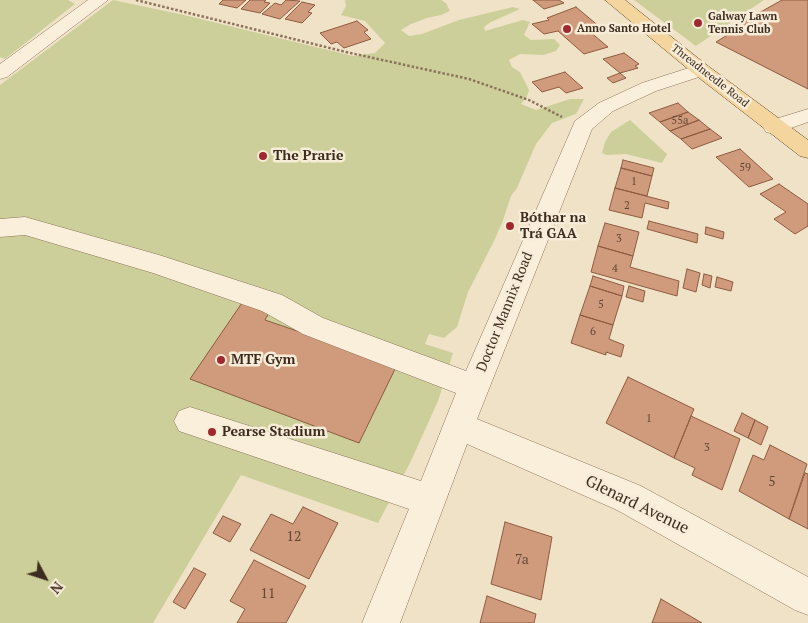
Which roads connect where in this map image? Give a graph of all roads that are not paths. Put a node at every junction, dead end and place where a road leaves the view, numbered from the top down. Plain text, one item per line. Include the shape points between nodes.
1 (99, 0) edge
2 (614, 0) edge
3 (701, 70) junction
4 (0, 73) edge
5 (808, 116) edge
6 (774, 127) junction
7 (808, 151) edge
8 (0, 228) edge
9 (474, 387) junction
10 (190, 421) dead end
11 (459, 426) junction
12 (430, 500) junction
13 (808, 597) edge
14 (381, 623) edge

1 - 4 street
2 - 3 main road, Threadneedle Road
3 - 6 main road, Threadneedle Road
3 - 9 street, Doctor Mannix Road via 649,87 606,107 583,126
5 - 6 street
6 - 7 main road, Threadneedle Road
8 - 9 street via 25,226 159,265 272,303 313,326
9 - 11 street, Doctor Mannix Road
10 - 12 street
11 - 12 street, Doctor Mannix Road
11 - 13 street, Glenard Avenue via 629,498
12 - 14 street, Doctor Mannix Road

